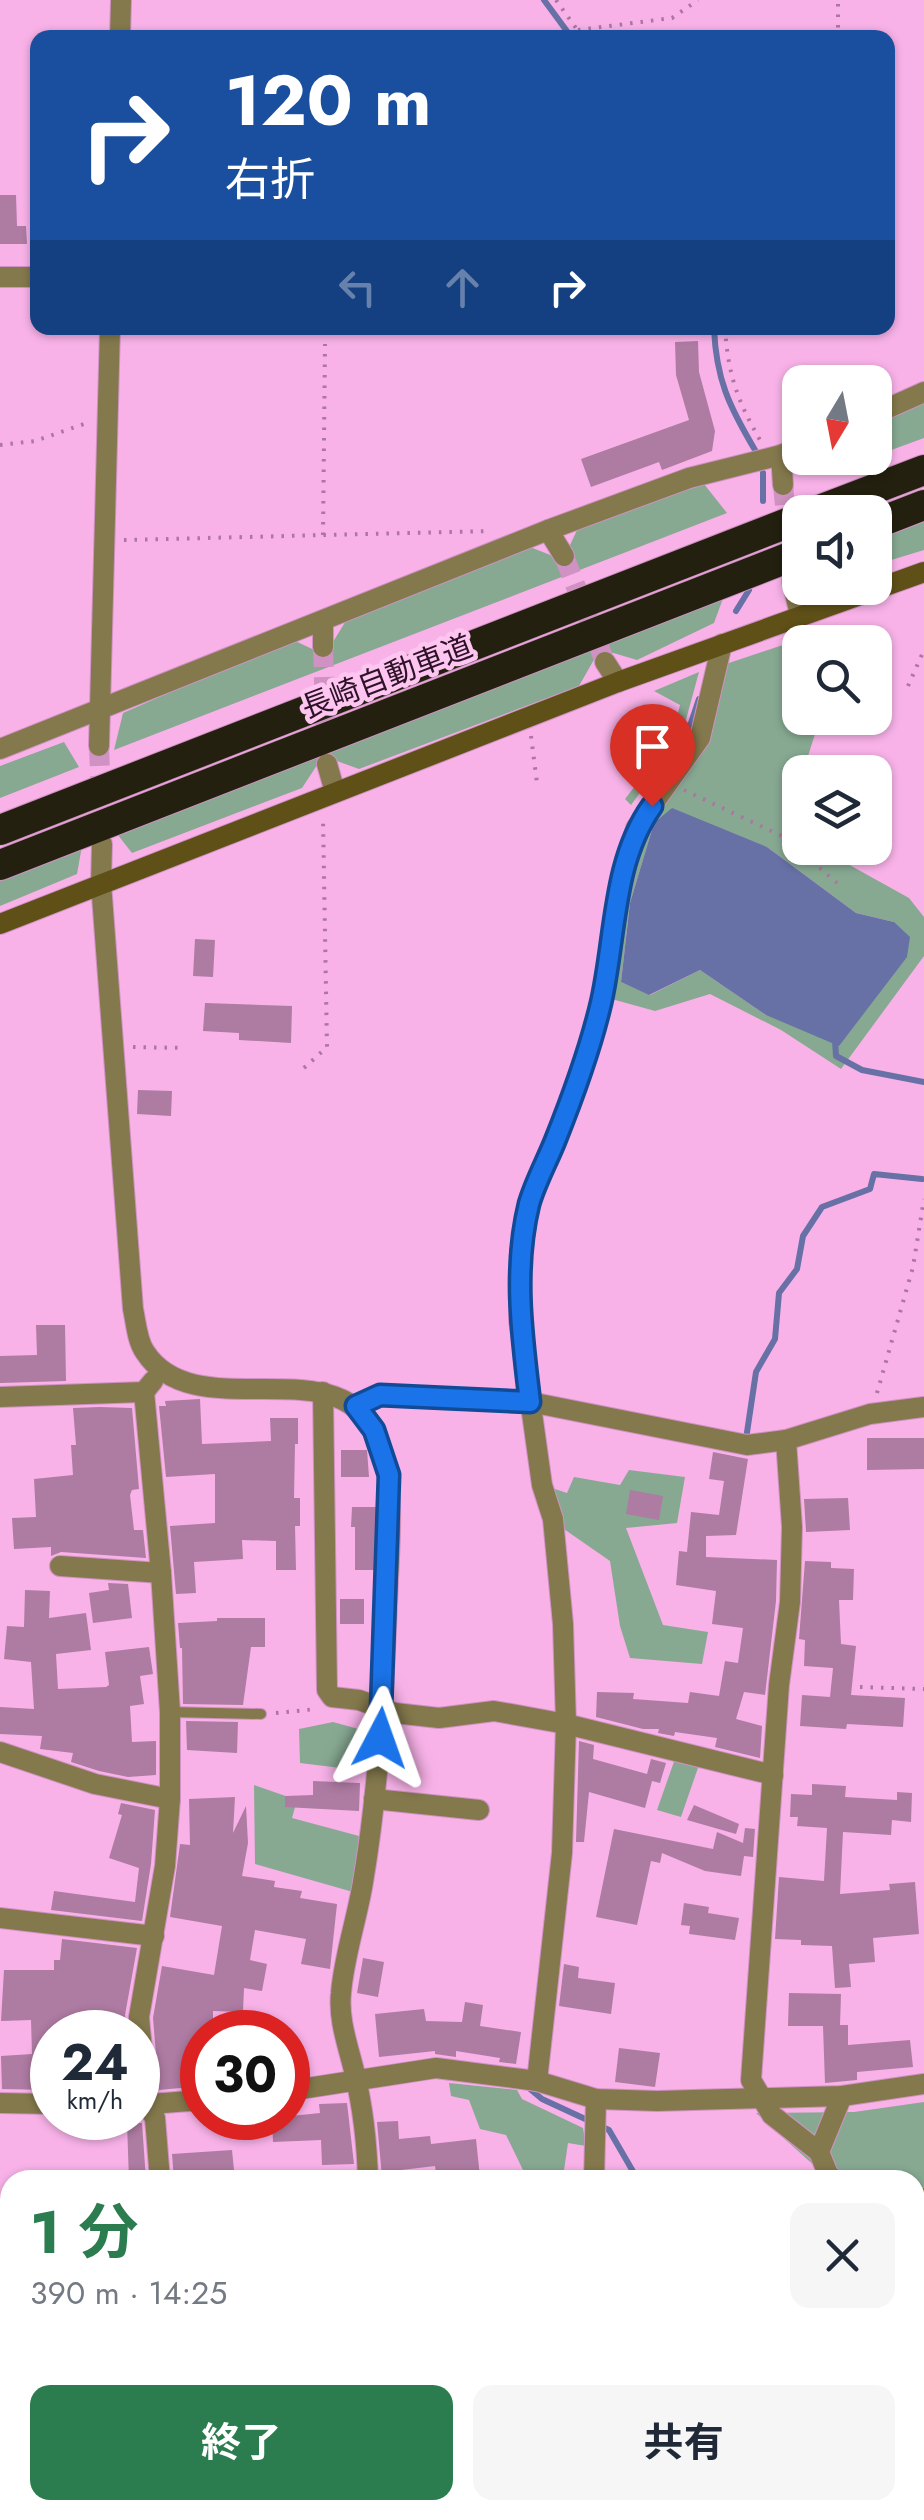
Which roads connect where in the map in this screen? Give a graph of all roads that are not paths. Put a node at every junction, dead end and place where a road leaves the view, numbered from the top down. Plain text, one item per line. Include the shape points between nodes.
1 (121, 0) edge
2 (120, 30) edge
3 (0, 278) edge
4 (30, 278) edge
5 (110, 335) edge
6 (924, 392) edge
7 (892, 406) edge
8 (782, 454) edge
9 (924, 470) edge
10 (783, 475) edge
11 (782, 485) tunnel mouth
12 (859, 495) edge
13 (924, 505) edge
14 (892, 517) edge
15 (782, 525) edge
16 (548, 530) junction
17 (564, 556) tunnel mouth
18 (782, 572) edge
19 (924, 572) edge
20 (799, 605) edge
21 (800, 615) junction
22 (323, 621) junction
23 (722, 644) junction
24 (323, 647) tunnel mouth
25 (605, 662) tunnel mouth
26 (618, 682) junction
27 (100, 712) junction
28 (99, 746) tunnel mouth
29 (0, 749) edge
30 (327, 764) tunnel mouth
31 (329, 794) junction
32 (0, 830) edge
33 (102, 844) dead end
34 (0, 865) edge
35 (101, 883) junction
36 (0, 924) edge
37 (160, 1372) junction
38 (144, 1392) junction
39 (323, 1392) junction
40 (0, 1397) edge
41 (520, 1401) junction
42 (356, 1406) junction
43 (924, 1407) edge
44 (786, 1440) junction
45 (60, 1566) dead end
46 (162, 1572) junction
47 (383, 1707) junction
48 (170, 1712) junction
49 (261, 1714) road end
50 (557, 1722) junction
51 (0, 1752) edge
52 (772, 1775) junction
53 (170, 1798) junction
54 (374, 1799) junction
55 (479, 1810) dead end
56 (0, 1918) edge
57 (154, 1936) junction
58 (140, 2010) edge
59 (526, 2079) junction
60 (356, 2080) junction
61 (924, 2084) edge
62 (310, 2087) edge
63 (759, 2096) junction
64 (842, 2096) junction
65 (0, 2104) edge
66 (30, 2104) edge
67 (596, 2105) junction
68 (157, 2140) edge
69 (819, 2152) junction
70 (159, 2170) edge
71 (367, 2170) edge
72 (594, 2170) edge
73 (826, 2170) edge

1 - 2 street
3 - 4 street
5 - 27 street
6 - 7 street
8 - 16 street via 689,478
9 - 12 highway
10 - 11 street
13 - 14 highway
15 - 32 highway, 長崎自動車道
16 - 17 street
16 - 22 street
18 - 34 highway, 長崎自動車道
19 - 21 street
20 - 21 street
21 - 23 street
22 - 24 street
22 - 27 street
23 - 26 street
23 - 41 street via 700,738 636,828 602,1000 579,1080 530,1203 522,1253
25 - 26 street
26 - 31 street
27 - 28 street
27 - 29 street
30 - 31 street
31 - 35 street
33 - 35 street
35 - 36 street
35 - 37 street via 133,1309 142,1349
37 - 38 street
37 - 39 street via 194,1386
38 - 40 street
38 - 46 street
39 - 42 street
39 - 47 street via 327,1690 332,1698
41 - 42 street via 380,1395
41 - 44 street via 747,1444
41 - 50 street via 552,1518 563,1624
42 - 47 street via 374,1430 389,1475
43 - 44 street via 870,1414
44 - 52 street via 790,1602
45 - 46 street
46 - 48 street
47 - 50 street via 438,1718 494,1710
47 - 54 street
48 - 49 lane
48 - 53 street
50 - 52 street
50 - 59 street via 562,1853
51 - 53 street via 95,1784
52 - 63 street via 750,2080
53 - 57 street
54 - 55 street
54 - 60 street via 341,1994
56 - 57 street
57 - 58 street
59 - 60 street via 436,2068
59 - 67 street
60 - 62 street
60 - 71 street
61 - 64 street
63 - 64 street
63 - 67 street
63 - 69 street via 772,2115
64 - 69 street
65 - 66 street
67 - 72 street
68 - 70 street
69 - 73 street

